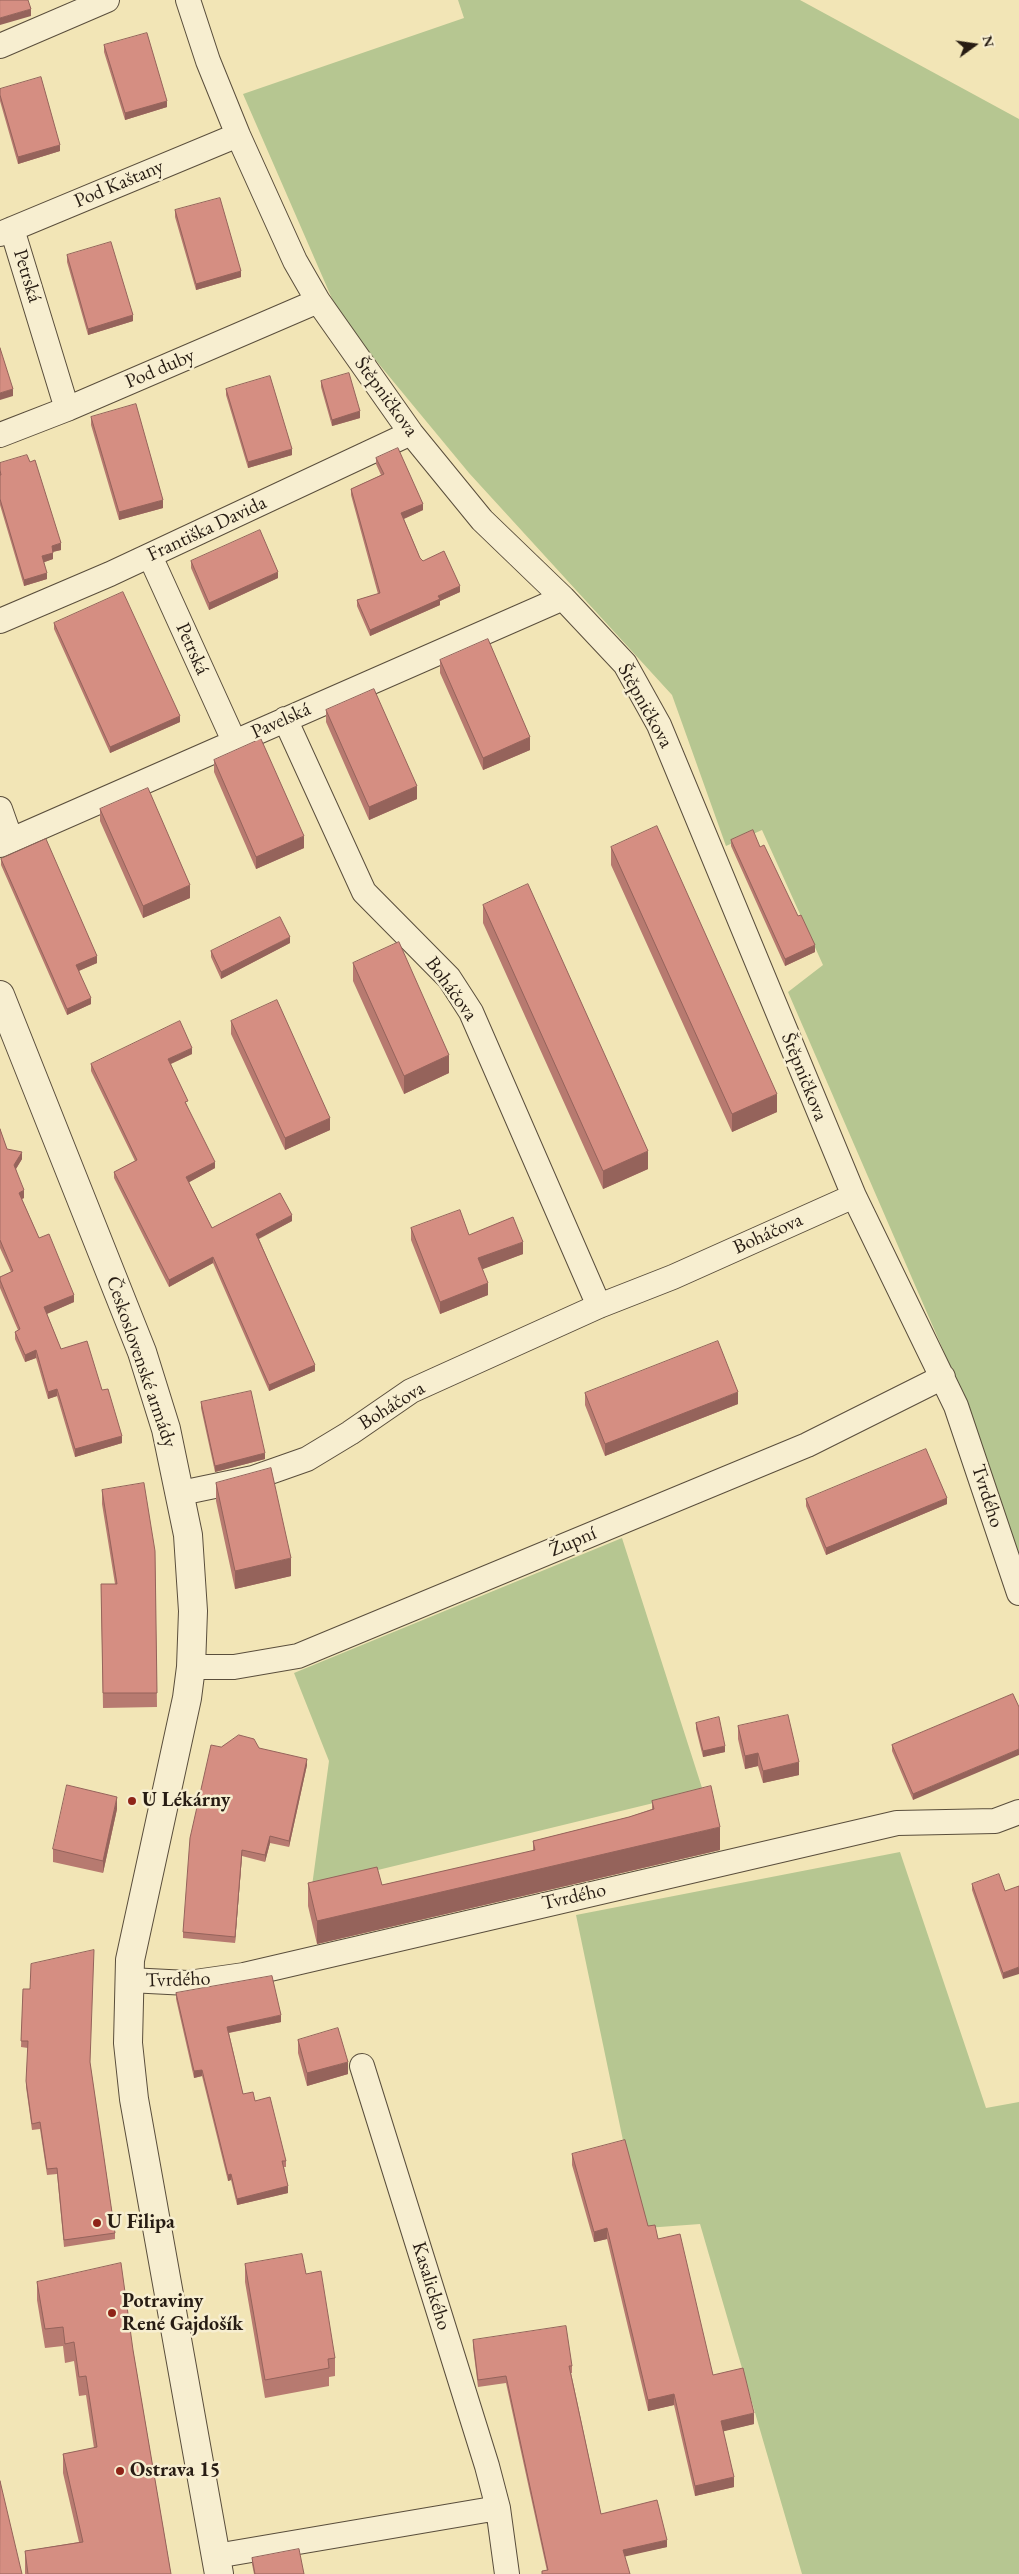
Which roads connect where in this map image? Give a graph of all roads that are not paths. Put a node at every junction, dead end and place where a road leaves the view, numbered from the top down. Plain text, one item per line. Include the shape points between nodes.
1 (107, 0) edge
2 (188, 0) edge
3 (0, 46) edge
4 (238, 135) junction
5 (6, 231) edge
6 (318, 301) junction
7 (67, 409) junction
8 (411, 433) junction
9 (0, 435) edge
10 (150, 556) junction
11 (562, 598) junction
12 (0, 621) edge
13 (285, 719) junction
14 (234, 741) junction
15 (0, 809) edge
16 (6, 842) edge
17 (0, 995) edge
18 (854, 1196) junction
19 (600, 1306) junction
20 (943, 1377) junction
21 (965, 1428) joint
22 (181, 1493) junction
23 (1019, 1593) edge
24 (191, 1667) junction
25 (1019, 1812) edge
26 (128, 1980) junction
27 (362, 2066) dead end
28 (498, 2508) junction
29 (218, 2565) edge
30 (508, 2574) edge

1 - 3 street
2 - 4 street, Štěpničkova
4 - 5 street, Pod Kaštany
4 - 6 street, Štěpničkova via 292,253
5 - 7 street, Petrská
6 - 7 street, Pod duby
6 - 8 street, Štěpničkova
7 - 9 street, Pod duby
8 - 10 street, Františka Davida
8 - 11 street, Štěpničkova via 482,520
10 - 12 street, Františka Davida
10 - 14 street, Petrská
11 - 13 street, Pavelská
11 - 18 street, Štěpničkova via 625,664 659,724
13 - 14 street, Pavelská
13 - 19 street, Boháčova via 364,892 449,978 472,1012
14 - 16 street, Pavelská
15 - 16 street
17 - 22 street, Československé armády via 142,1352 166,1429
18 - 19 street, Boháčova
18 - 20 street, Štěpničkova
19 - 22 street, Boháčova via 411,1391 307,1459 253,1478
20 - 21 street, Štěpničkova
20 - 24 street, Župní via 807,1445 298,1656 234,1667
21 - 23 street, Tvrdého
22 - 24 street, Československé armády via 193,1587
24 - 26 street, Československé armády via 180,1737 133,1940
25 - 26 street, Tvrdého via 995,1821 897,1824 244,1975 188,1983
26 - 29 street, Československé armády via 128,2043 134,2099
27 - 28 street, Kasalického
28 - 29 street
28 - 30 street, Kasalického

